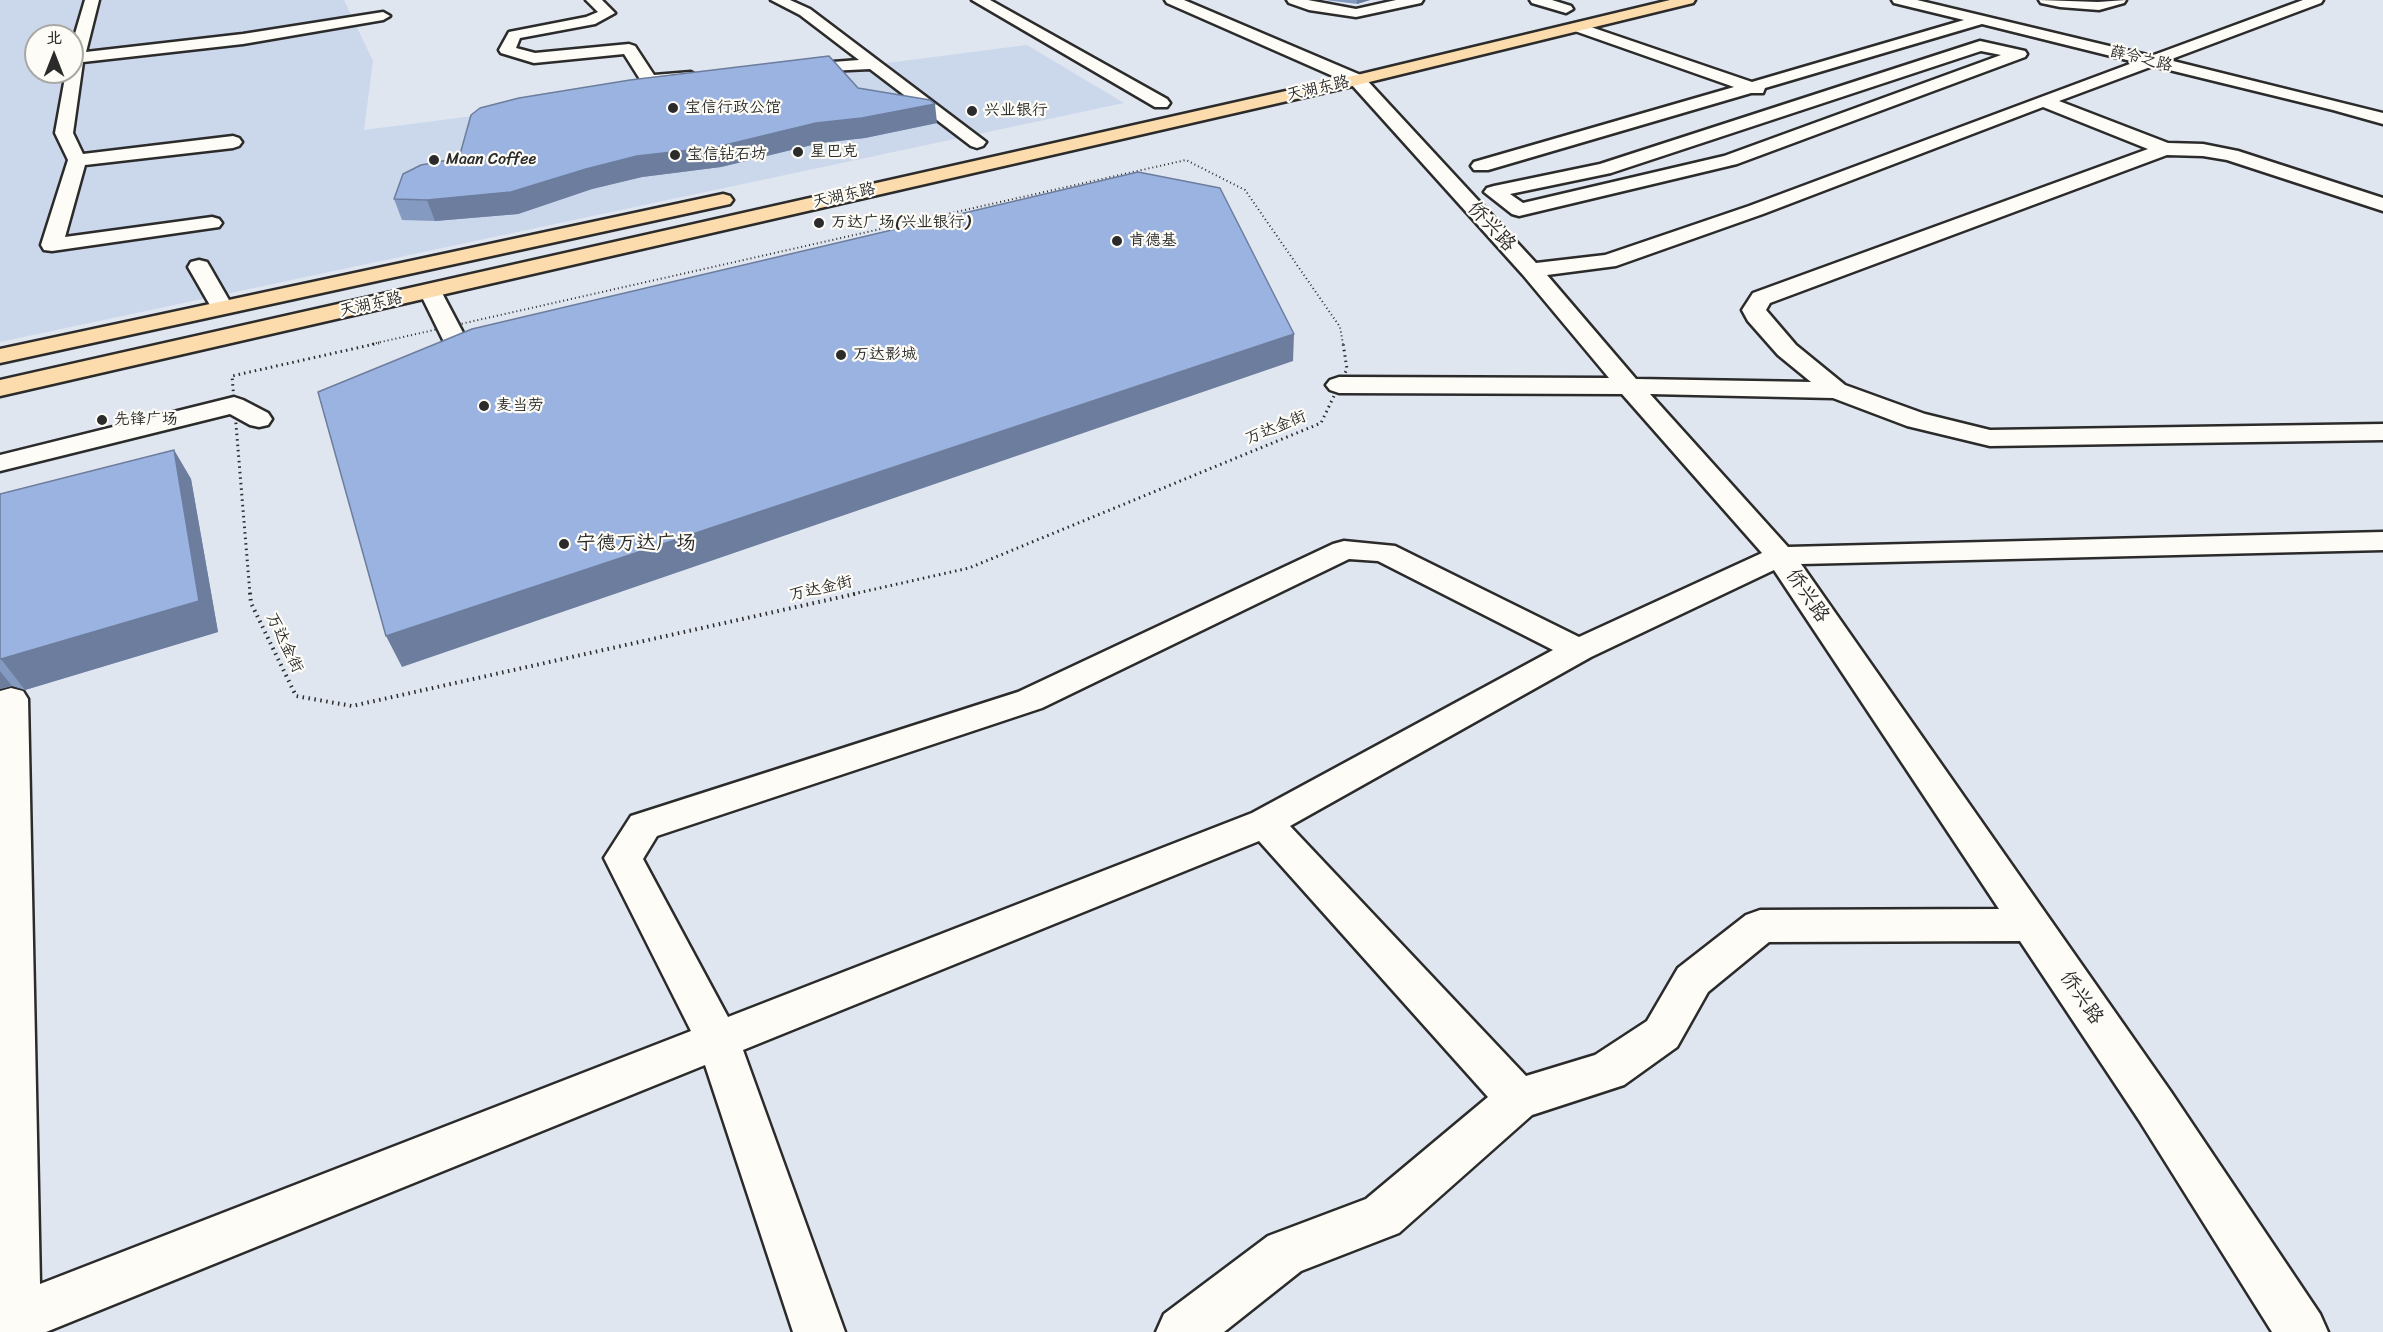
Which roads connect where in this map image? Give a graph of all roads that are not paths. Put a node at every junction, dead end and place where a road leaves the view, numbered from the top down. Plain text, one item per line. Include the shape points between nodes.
1 (92, 0) edge
2 (593, 0) edge
3 (778, 0) edge
4 (979, 0) edge
5 (1172, 0) edge
6 (1294, 0) edge
7 (1416, 0) edge
8 (1688, 0) edge
9 (1899, 0) edge
10 (2046, 0) edge
11 (2119, 0) edge
12 (2316, 0) edge
13 (1989, 3) dead end
14 (1575, 7) dead end
15 (1534, 8) edge
16 (1956, 14) junction
17 (383, 16) dead end
18 (1981, 20) junction
19 (1577, 27) junction
20 (84, 29) edge
21 (84, 57) edge
22 (2150, 61) junction
23 (872, 64) junction
24 (1323, 66) junction
25 (1357, 69) junction
26 (778, 71) edge
27 (1288, 74) dead end
28 (708, 76) edge
29 (72, 84) edge
30 (1751, 87) junction
31 (1184, 98) dead end
32 (2042, 101) junction
33 (1161, 103) junction
34 (1802, 104) junction
35 (1138, 108) dead end
36 (1846, 118) junction
37 (2383, 119) edge
38 (1620, 126) junction
39 (1000, 137) dead end
40 (232, 142) dead end
41 (977, 142) junction
42 (1674, 146) junction
43 (954, 147) dead end
44 (2165, 149) junction
45 (77, 160) junction
46 (1481, 166) dead end
47 (740, 196) dead end
48 (2383, 205) edge
49 (212, 223) dead end
50 (199, 267) dead end
51 (1531, 270) junction
52 (430, 291) junction
53 (222, 308) junction
54 (453, 337) edge
55 (0, 356) edge
56 (1339, 385) road end
57 (1629, 386) junction
58 (0, 388) edge
59 (1836, 390) junction
60 (259, 419) dead end
61 (2383, 432) edge
62 (0, 462) edge
63 (2383, 541) edge
64 (1780, 556) junction
65 (1579, 650) junction
66 (0, 703) edge
67 (1265, 823) junction
68 (2031, 925) junction
69 (718, 1040) junction
70 (1518, 1099) junction
71 (9, 1325) edge
72 (819, 1332) edge
73 (1182, 1332) edge
74 (2302, 1332) edge

1 - 20 street
2 - 28 street via 608,13 590,21 514,35 507,50 534,58 629,49 650,80
3 - 23 street via 805,12
4 - 33 street
5 - 24 street
6 - 7 street via 1356,13
8 - 19 main road, 天湖东路
9 - 16 street, 薛令之路
10 - 11 street via 2099,6
12 - 22 street
13 - 16 street
14 - 15 main road
16 - 18 street, 薛令之路
17 - 21 street via 243,39
18 - 22 street, 薛令之路
18 - 30 street
19 - 25 main road, 天湖东路
19 - 30 street
22 - 32 street
22 - 37 street, 薛令之路
23 - 26 street
23 - 41 street
24 - 25 main road, 天湖东路
24 - 27 main road, 天湖东路
25 - 51 street, 侨兴路
25 - 52 main road, 天湖东路
29 - 45 street via 64,133
30 - 34 street
30 - 38 street
31 - 33 main road
32 - 44 street
32 - 51 street via 1756,210 1608,261
33 - 35 main road
34 - 36 street
34 - 36 street via 1980,46 2019,54
34 - 42 street
36 - 42 street via 1730,160 1519,210 1494,192 1604,169
38 - 42 street
38 - 46 street
39 - 41 main road
40 - 45 street
41 - 43 main road
44 - 48 street via 2231,155
44 - 59 street via 1761,298 1754,309 1760,321 1800,362
45 - 49 street via 52,245
47 - 53 main road, 天湖东路
50 - 53 street
51 - 57 street, 侨兴路
52 - 54 street
52 - 58 main road, 天湖东路
53 - 55 main road, 天湖东路
56 - 57 street
57 - 59 street
57 - 64 street, 侨兴路
59 - 61 street via 1916,420 1990,438
60 - 62 street via 234,405
63 - 64 street
64 - 65 street
64 - 68 street, 侨兴路
65 - 67 street
65 - 69 street via 1384,552 1344,550 1030,700 644,826 623,858
66 - 71 street via 12,699
67 - 69 street
67 - 70 street
68 - 70 street via 1760,926 1693,980 1662,1034 1608,1071
68 - 74 street, 侨兴路
69 - 71 street
69 - 72 street
70 - 73 street via 1382,1217 1285,1253

